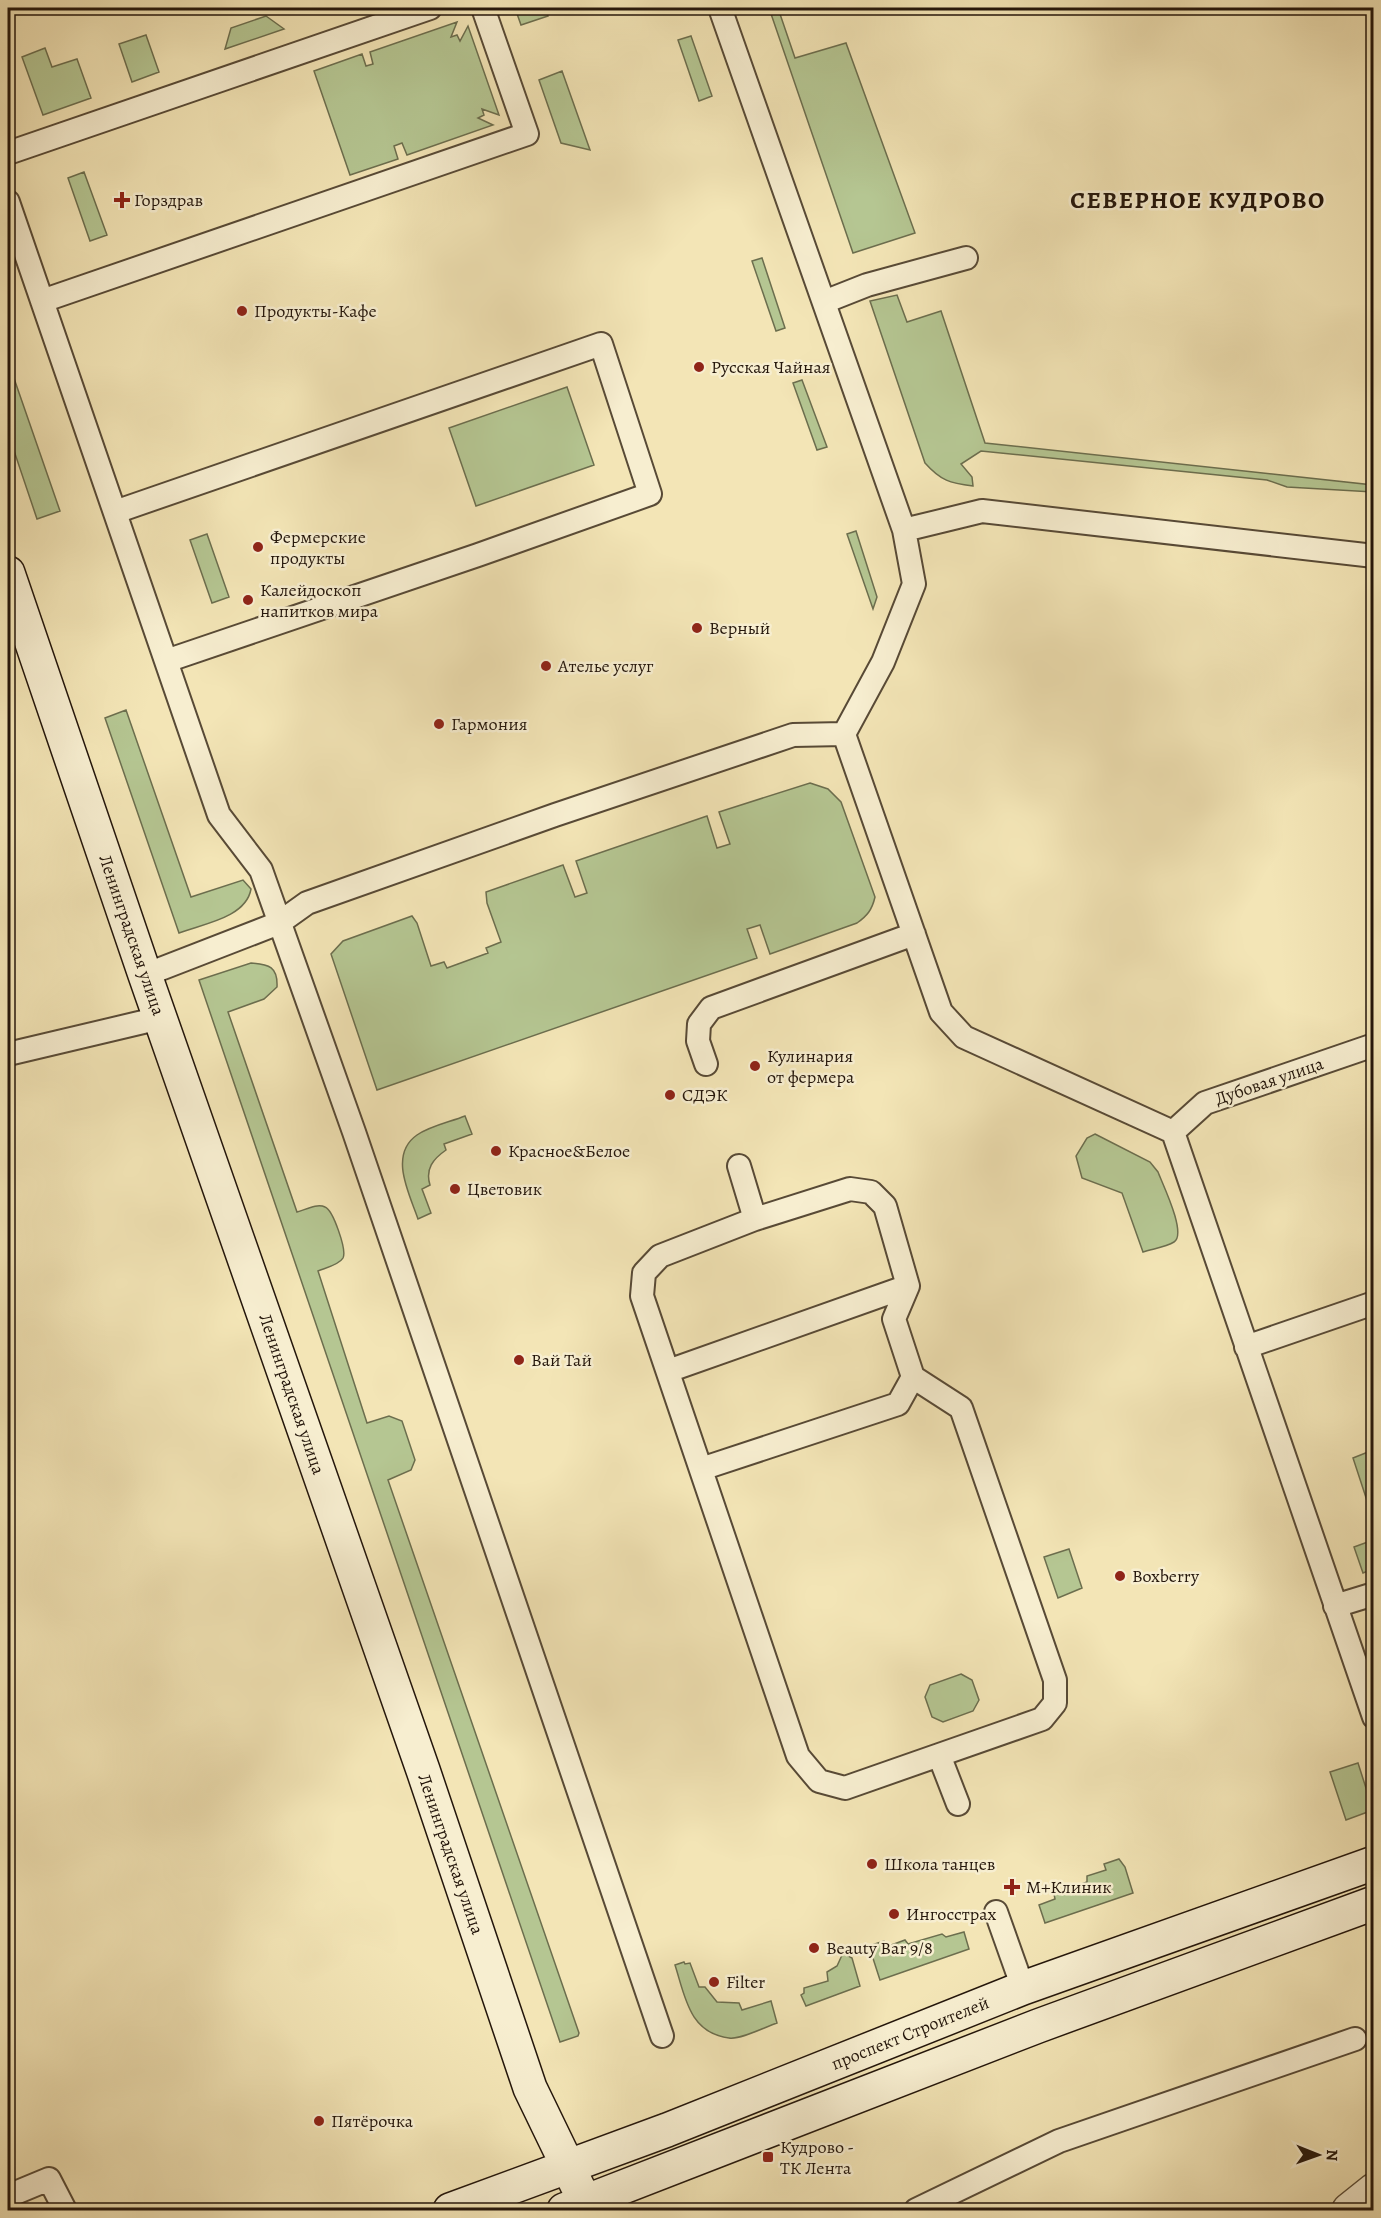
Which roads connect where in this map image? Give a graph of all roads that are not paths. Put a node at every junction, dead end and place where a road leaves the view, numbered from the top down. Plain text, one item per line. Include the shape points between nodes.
1 (430, 8) edge
2 (483, 8) edge
3 (720, 8) edge
4 (8, 153) edge
5 (8, 202) edge
6 (966, 258) dead end
7 (42, 301) junction
8 (825, 302) junction
9 (115, 512) junction
10 (904, 531) junction
11 (1374, 556) edge
12 (8, 573) edge
13 (166, 660) junction
14 (844, 734) junction
15 (279, 923) junction
16 (914, 934) junction
17 (145, 975) junction
18 (160, 1018) junction
19 (1374, 1045) edge
20 (8, 1054) edge
21 (706, 1064) dead end
22 (1173, 1132) junction
23 (739, 1166) dead end
24 (755, 1219) junction
25 (908, 1286) junction
26 (1374, 1303) edge
27 (1246, 1347) junction
28 (668, 1371) junction
29 (913, 1377) junction
30 (701, 1469) junction
31 (1374, 1594) edge
32 (1335, 1606) junction
33 (1374, 1717) edge
34 (939, 1755) junction
35 (958, 1804) dead end
36 (1374, 1863) edge
37 (1374, 1903) edge
38 (996, 1912) dead end
39 (1023, 1988) junction
40 (662, 2036) dead end
41 (1355, 2039) dead end
42 (569, 2168) junction
43 (1374, 2190) edge
44 (8, 2196) edge
45 (579, 2208) edge
46 (65, 2211) edge
47 (450, 2211) edge
48 (916, 2211) edge
49 (1349, 2211) edge

1 - 4 lane
2 - 7 lane via 527,134
3 - 8 lane
5 - 7 lane
6 - 8 lane via 867,285
7 - 9 lane
8 - 10 lane
9 - 13 lane
9 - 13 lane via 601,344 650,494
10 - 11 lane via 982,511
10 - 14 lane via 914,584 883,662
12 - 17 street, Ленинградская улица
13 - 15 lane via 219,815 261,870
14 - 15 lane via 793,735 307,903
14 - 16 lane
15 - 17 lane
15 - 40 lane
16 - 21 lane via 711,1008 699,1024 698,1041
16 - 22 lane via 941,1012 964,1037
17 - 18 street, Ленинградская улица
18 - 20 lane
18 - 42 street, Ленинградская улица via 530,2088
19 - 22 lane, Дубовая улица via 1205,1103
22 - 27 lane
23 - 24 lane
24 - 25 lane via 850,1189 871,1192 885,1206
24 - 28 lane via 660,1256 644,1273 642,1296
25 - 28 lane
25 - 29 lane via 894,1318
26 - 27 lane
27 - 32 lane
28 - 30 lane
29 - 30 lane via 898,1404
29 - 34 lane via 961,1408 1055,1680 1055,1703 1042,1719
30 - 34 lane via 798,1756 819,1782 845,1788
31 - 32 lane
32 - 33 lane
34 - 35 lane
36 - 39 street, проспект Строителей
37 - 45 street via 1038,2026
38 - 39 lane
39 - 42 street, проспект Строителей
41 - 48 lane via 1059,2141
42 - 45 street, Ленинградская улица
42 - 47 street, проспект Строителей
43 - 49 street
44 - 46 lane via 49,2179

